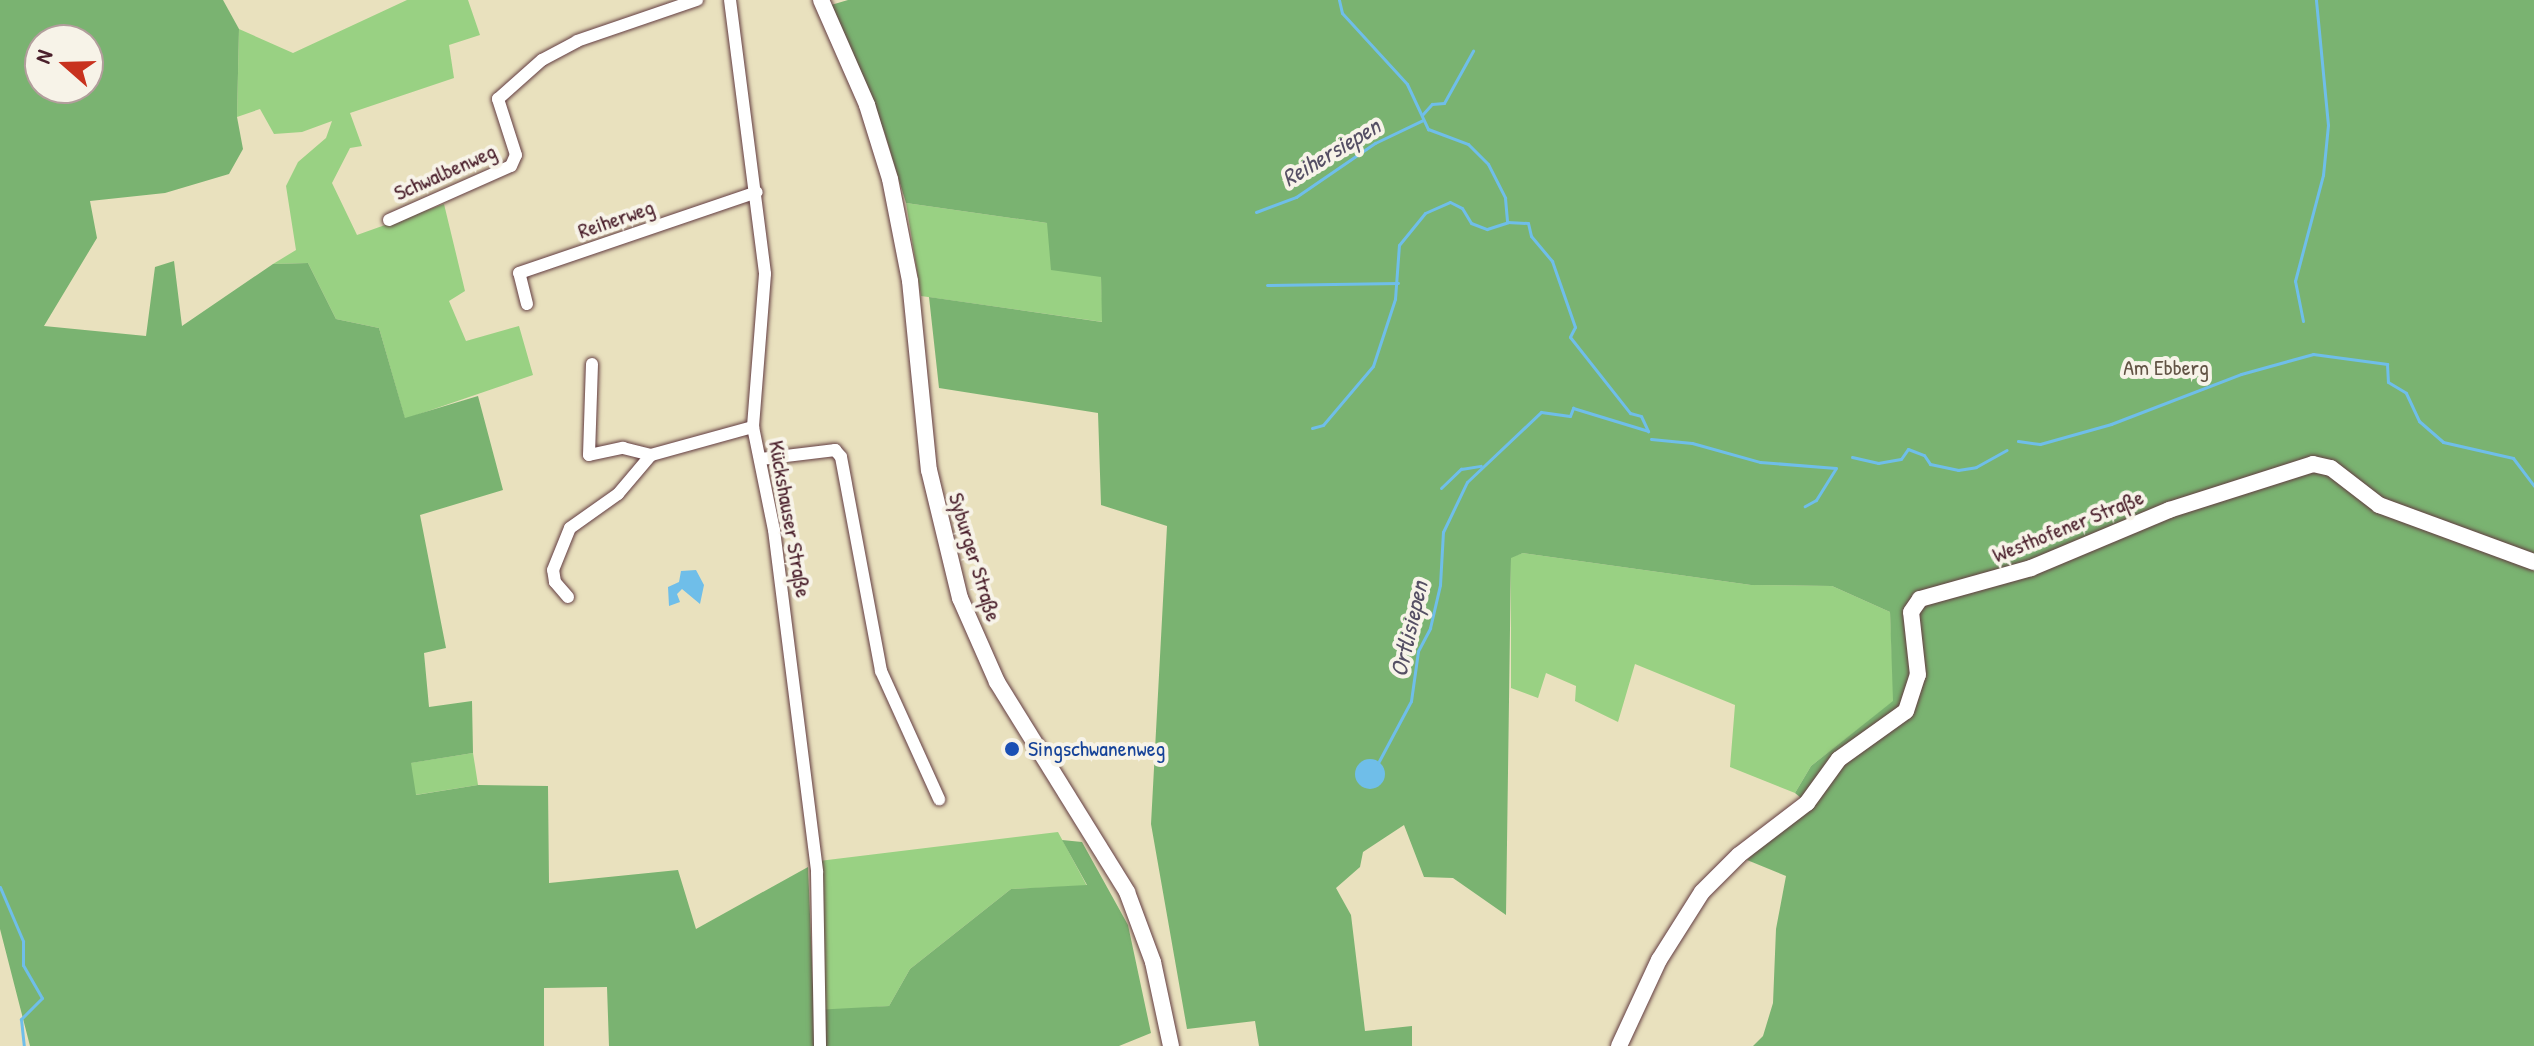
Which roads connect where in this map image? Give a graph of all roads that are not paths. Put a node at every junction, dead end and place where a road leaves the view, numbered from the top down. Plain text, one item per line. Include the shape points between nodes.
1 (697, 0) edge
2 (730, 0) edge
3 (821, 0) edge
4 (757, 192) junction
5 (389, 220) dead end
6 (527, 304) dead end
7 (592, 364) dead end
8 (753, 427) junction
9 (651, 455) junction
10 (761, 459) junction
11 (2534, 562) edge
12 (568, 597) dead end
13 (939, 799) dead end
14 (820, 1046) edge
15 (1171, 1046) edge
16 (1619, 1046) edge

1 - 5 street, Schwalbenweg via 577,41 542,60 498,99 516,155 511,166
2 - 4 street, Kückshauser Straße
3 - 15 street, Syburger Straße via 867,105 890,179 910,281 929,470 960,598 1004,695 1127,892 1153,962
4 - 6 street, Reiherweg via 519,273
4 - 8 street, Kückshauser Straße via 766,291
7 - 9 street via 589,455 623,448
8 - 9 street
8 - 10 street, Kückshauser Straße
9 - 12 street via 618,494 570,528 560,543 553,570 555,582
10 - 13 street via 839,452 881,671
10 - 14 street, Kückshauser Straße via 817,872
11 - 16 street, Westhofener Straße via 2388,509 2331,468 2313,464 2169,510 2031,568 1920,599 1910,624 1918,675 1906,711 1839,759 1807,803 1739,855 1702,892 1659,960

